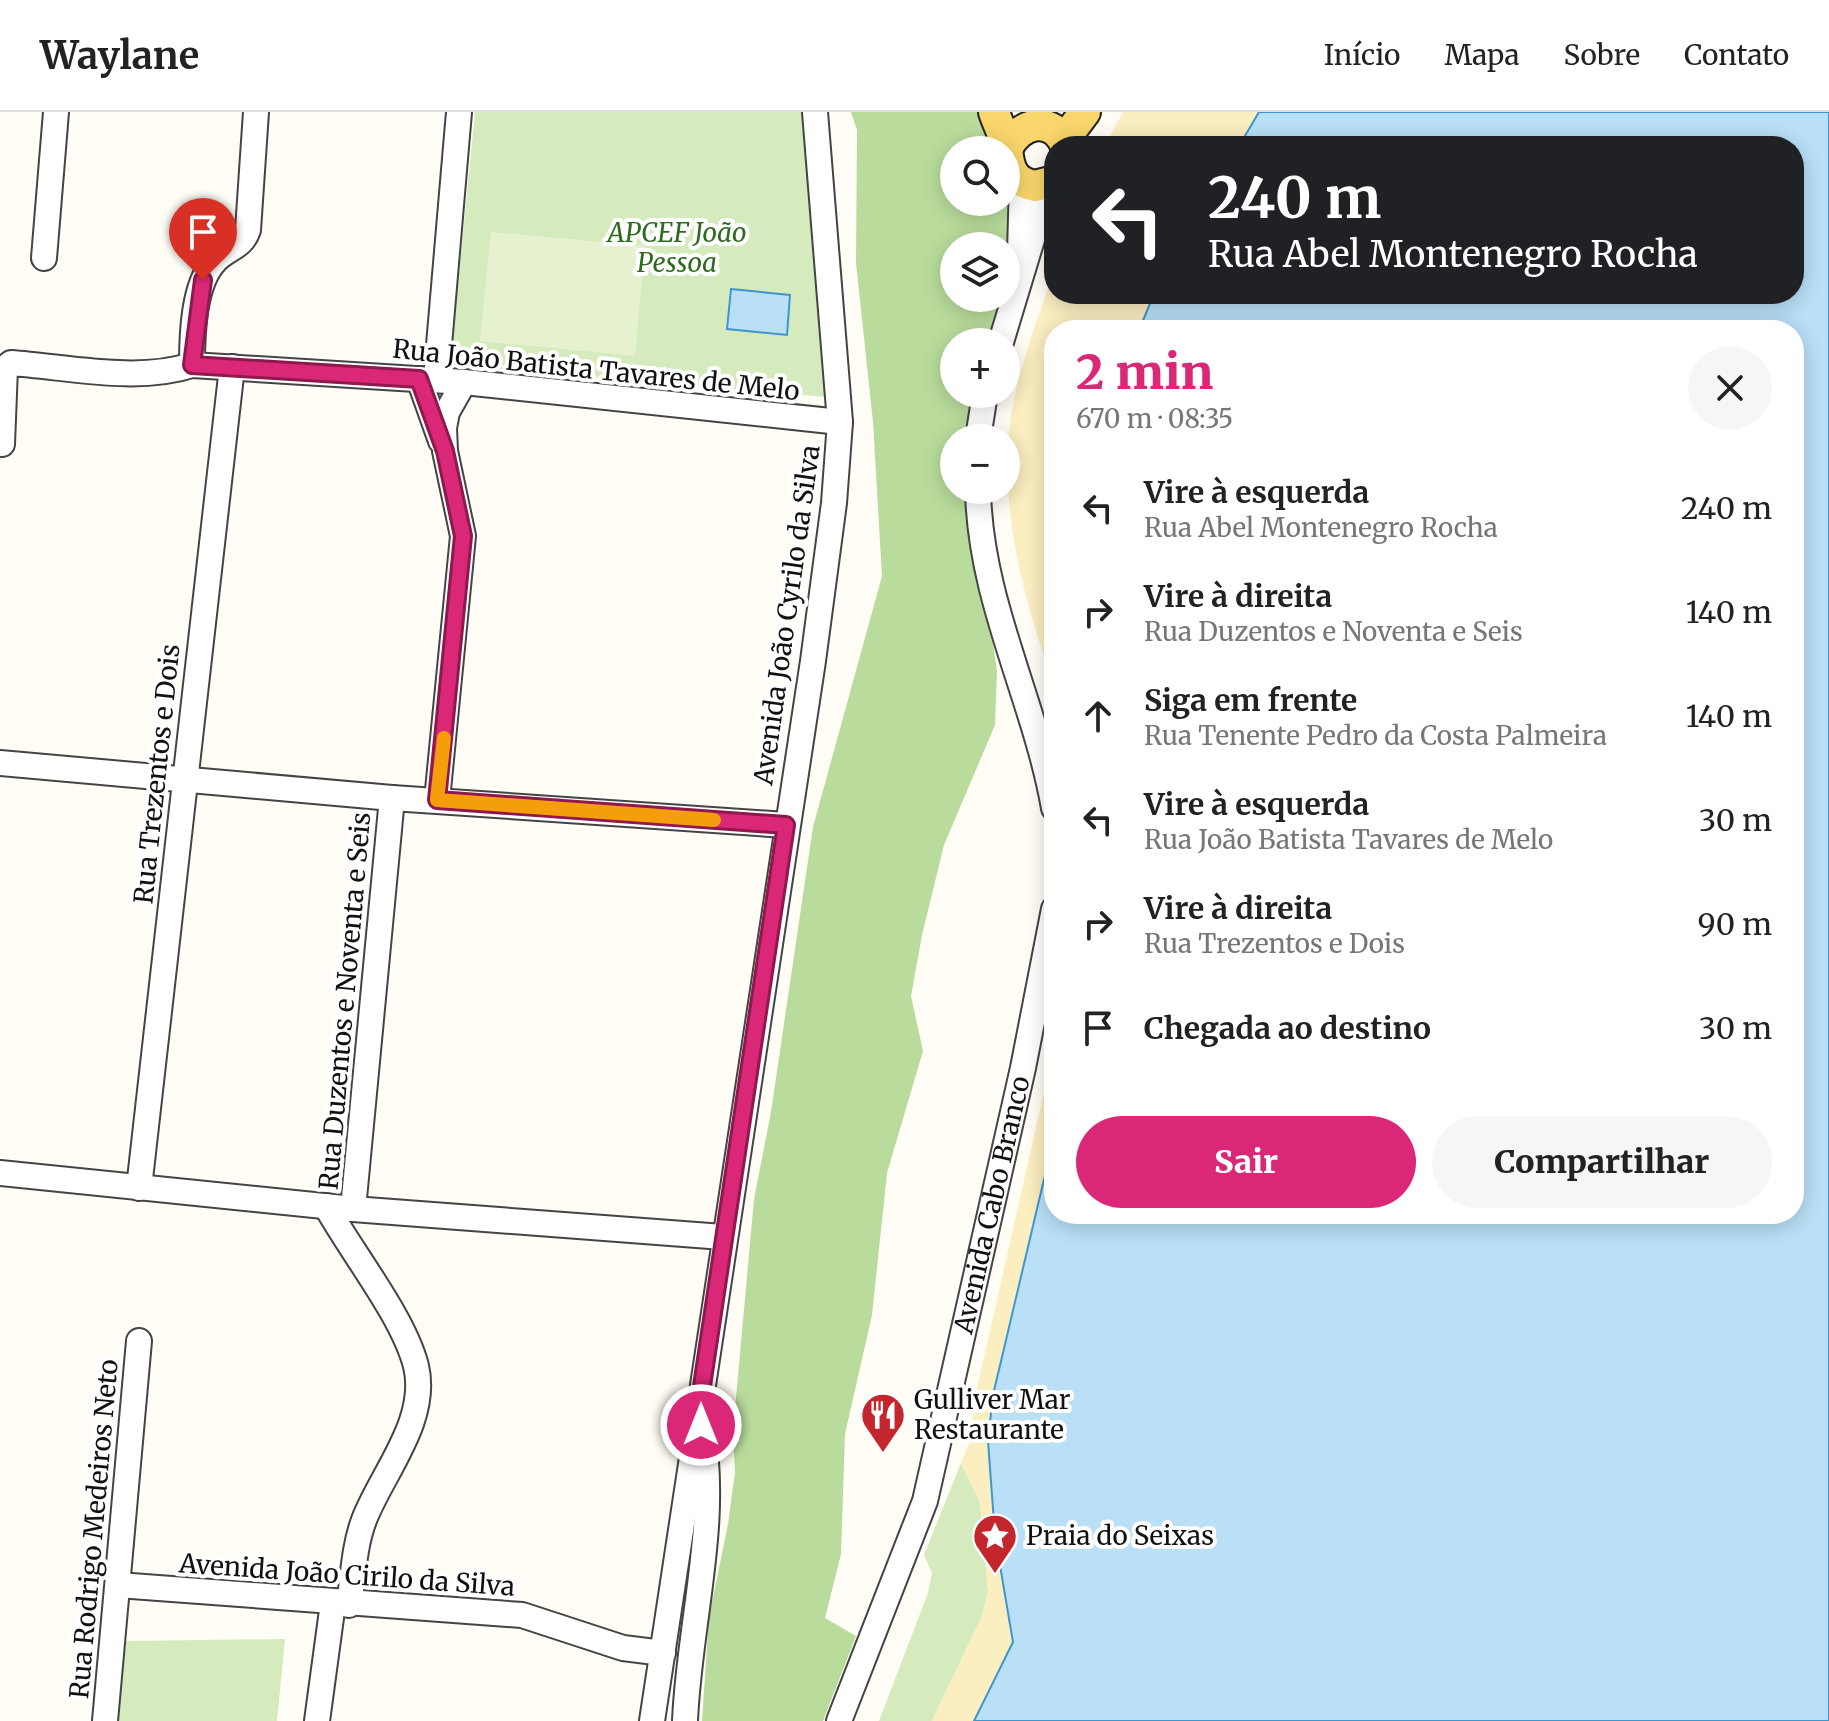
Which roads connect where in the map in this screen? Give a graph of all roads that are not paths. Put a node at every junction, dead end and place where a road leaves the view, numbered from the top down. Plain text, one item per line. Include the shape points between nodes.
1 (56, 112) edge
2 (256, 112) edge
3 (459, 112) edge
4 (815, 112) edge
5 (994, 112) edge
6 (1085, 112) edge
7 (1031, 118) edge
8 (1002, 136) edge
9 (1013, 136) edge
10 (1059, 136) edge
11 (1070, 136) edge
12 (1020, 179) edge
13 (1022, 182) junction
14 (1044, 184) edge
15 (1044, 204) edge
16 (1019, 232) edge
17 (44, 258) dead end
18 (1020, 278) edge
19 (192, 365) junction
20 (232, 367) junction
21 (428, 379) junction
22 (464, 382) junction
23 (840, 422) junction
24 (2, 444) edge
25 (445, 451) junction
26 (979, 504) edge
27 (0, 763) edge
28 (1044, 763) edge
29 (184, 781) junction
30 (392, 798) junction
31 (437, 800) junction
32 (786, 825) junction
33 (1044, 960) edge
34 (0, 1173) edge
35 (139, 1188) junction
36 (326, 1206) junction
37 (353, 1209) junction
38 (723, 1237) junction
39 (139, 1341) dead end
40 (699, 1408) junction
41 (118, 1585) junction
42 (341, 1604) junction
43 (663, 1653) junction
44 (105, 1721) edge
45 (317, 1721) edge
46 (652, 1721) edge
47 (685, 1721) edge
48 (839, 1721) edge

1 - 17 street
2 - 19 street via 248,230 240,244 217,258 203,280
3 - 21 street
4 - 23 street, Avenida João Cyrilo da Silva
5 - 8 main road
6 - 11 main road
7 - 9 main road
7 - 10 main road
12 - 13 main road
13 - 14 main road
13 - 16 street
15 - 18 street
19 - 20 street, Rua João Batista Tavares de Melo
19 - 24 street, Rua João Batista Tavares de Melo via 142,372 11,363 5,368
20 - 21 street, Rua João Batista Tavares de Melo
20 - 29 street, Rua Trezentos e Dois
21 - 22 street, Rua João Batista Tavares de Melo
21 - 25 street
22 - 23 street, Rua João Batista Tavares de Melo
22 - 25 street via 447,412
23 - 32 street, Avenida João Cyrilo da Silva via 830,534
25 - 31 street via 463,536
26 - 28 street via 1002,632
27 - 29 street
29 - 30 street
29 - 35 street, Rua Trezentos e Dois
30 - 31 street
30 - 37 street, Rua Duzentos e Noventa e Seis
31 - 32 street
32 - 38 street, Avenida João Cyrilo da Silva
33 - 48 street, Avenida Cabo Branco via 925,1501
34 - 35 street, Rua Duzentos e Noventa e Seis
35 - 36 street, Rua Duzentos e Noventa e Seis
36 - 37 street, Rua Duzentos e Noventa e Seis
36 - 42 street via 403,1335 416,1367 418,1395 410,1424 363,1523
37 - 38 street, Rua Duzentos e Noventa e Seis
38 - 40 street, Avenida João Cyrilo da Silva
39 - 41 street, Rua Rodrigo Medeiros Neto
40 - 43 street, Avenida João Cyrilo da Silva
40 - 47 street, Avenida João Cyrilo da Silva via 709,1483
41 - 42 street, Avenida João Cirilo da Silva
41 - 44 street, Rua Rodrigo Medeiros Neto
42 - 43 street, Avenida João Cirilo da Silva via 522,1615 623,1648
42 - 45 street
43 - 46 street, Avenida João Cyrilo da Silva

